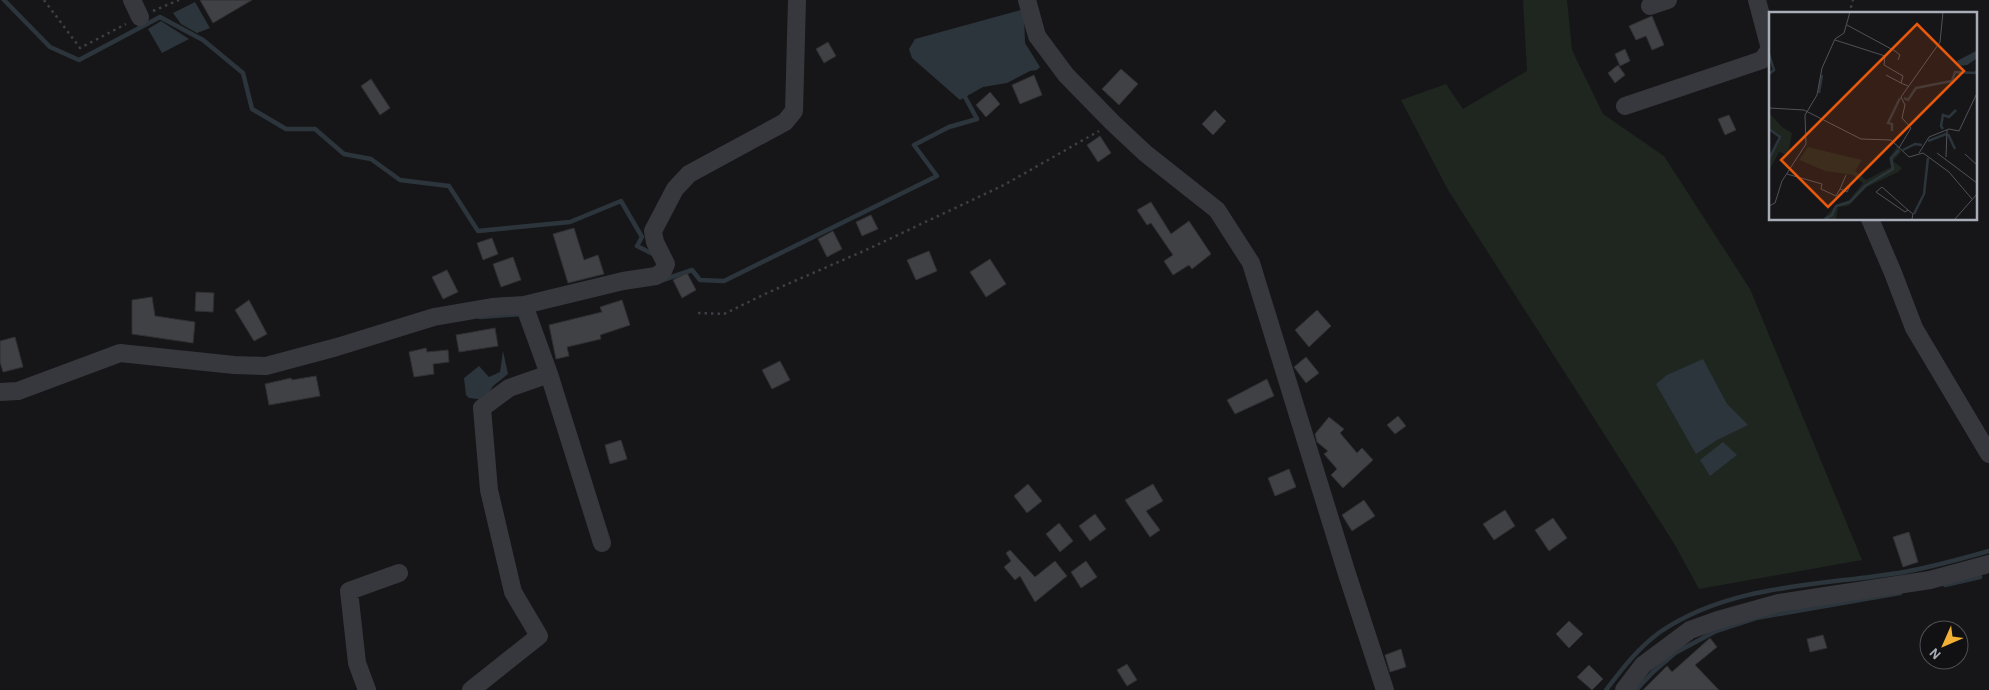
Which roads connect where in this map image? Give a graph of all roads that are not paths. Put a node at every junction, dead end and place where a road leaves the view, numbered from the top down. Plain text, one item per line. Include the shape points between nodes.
1 (132, 0) edge
2 (797, 0) edge
3 (1027, 0) edge
4 (1668, 0) edge
5 (1757, 0) edge
6 (1650, 6) dead end
7 (140, 17) dead end
8 (1769, 45) edge
9 (1769, 50) edge
10 (1626, 106) dead end
11 (1870, 220) edge
12 (524, 305) junction
13 (549, 374) junction
14 (0, 392) edge
15 (1989, 454) edge
16 (602, 543) dead end
17 (1989, 564) edge
18 (399, 573) dead end
19 (367, 690) edge
20 (470, 690) edge
21 (1385, 690) edge
22 (1624, 690) edge

1 - 7 street
2 - 12 street via 794,111 786,122 689,174 675,189 654,231 665,259 663,271 656,276
3 - 21 street via 1037,36 1066,75 1145,153 1217,210 1251,263
4 - 6 street
5 - 8 street
9 - 10 street via 1762,60
11 - 15 street via 1914,328
12 - 13 street
12 - 14 street via 434,316 266,366 234,366 120,353 18,391
13 - 16 street
13 - 20 street via 509,388 482,408 489,490 513,592 539,636
17 - 22 street via 1930,580 1779,602 1718,620 1690,630 1643,665
18 - 19 street via 349,591 358,663

